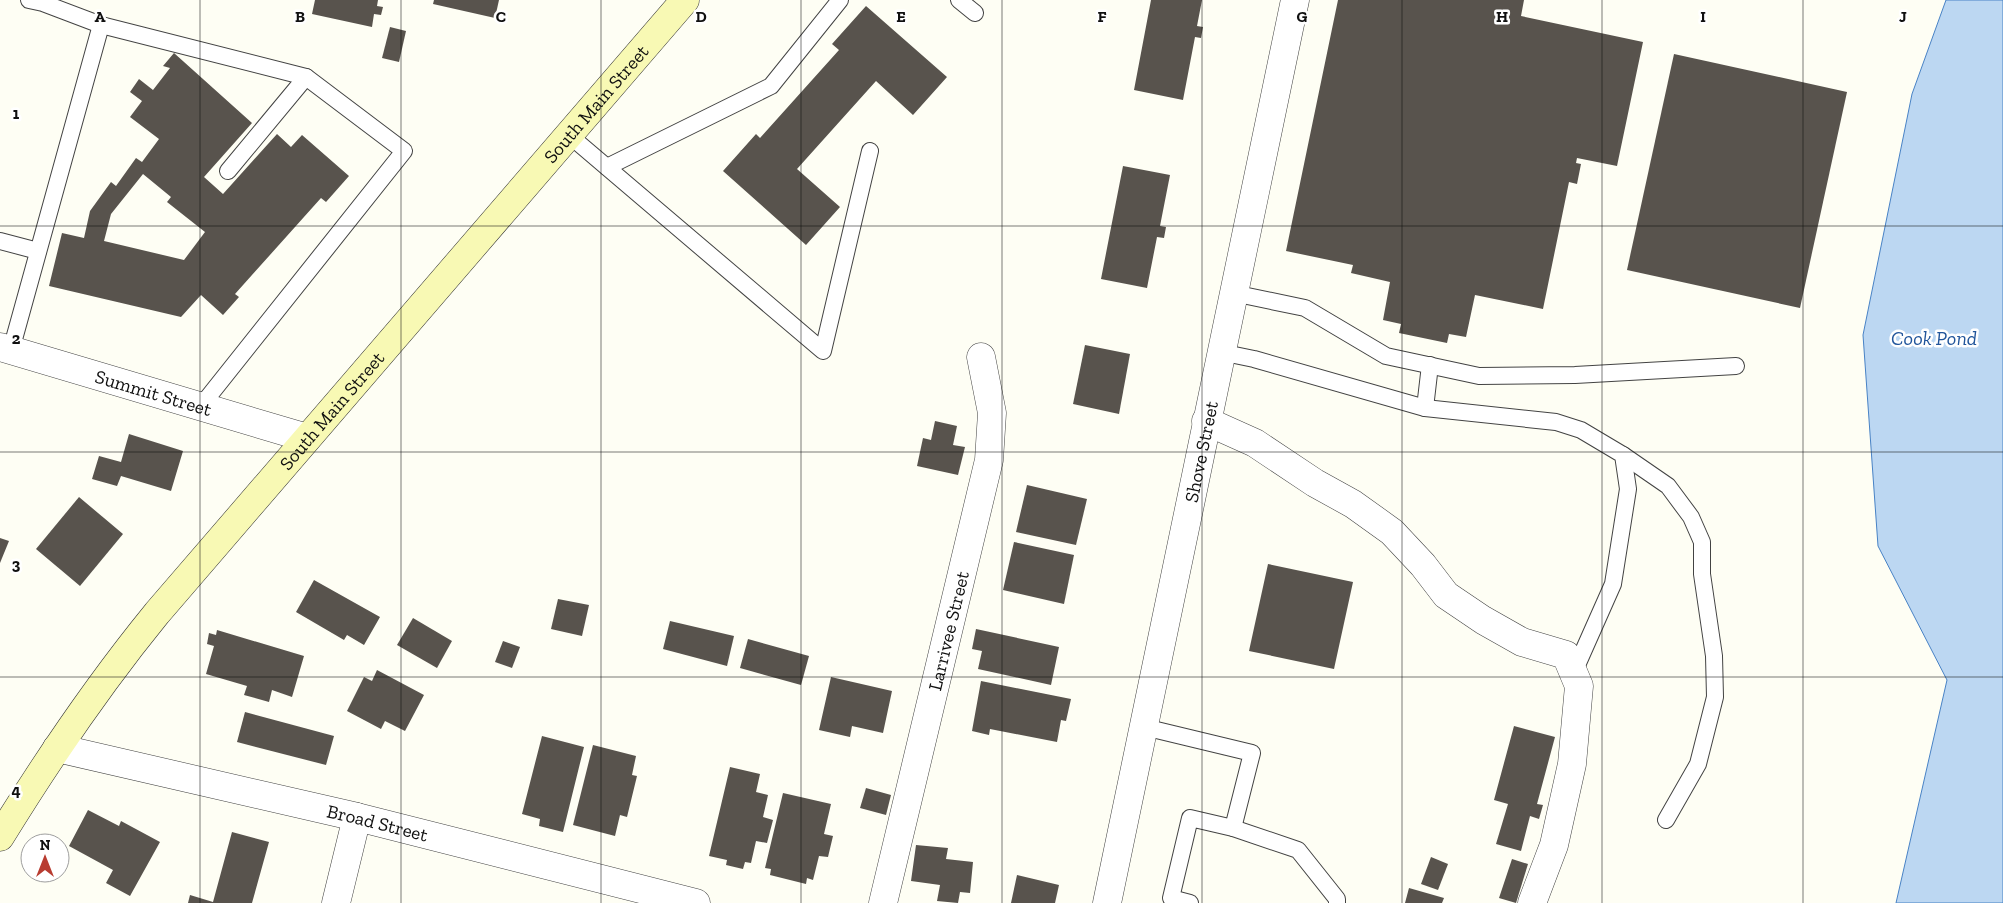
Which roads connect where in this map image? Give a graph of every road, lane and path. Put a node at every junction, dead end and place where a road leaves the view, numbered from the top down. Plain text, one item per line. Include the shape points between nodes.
1 (29, 0) edge
2 (685, 0) edge
3 (840, 0) edge
4 (959, 0) edge
5 (1294, 0) edge
6 (975, 13) dead end
7 (100, 25) junction
8 (306, 77) junction
9 (569, 135) junction
10 (870, 151) dead end
11 (607, 167) junction
12 (228, 171) dead end
13 (0, 241) edge
14 (38, 251) junction
15 (1233, 292) junction
16 (6, 349) edge
17 (1220, 352) junction
18 (981, 357) dead end
19 (1430, 365) junction
20 (1736, 366) dead end
21 (201, 406) junction
22 (1425, 408) junction
23 (1206, 421) junction
24 (307, 438) junction
25 (1623, 455) junction
26 (1574, 672) junction
27 (1144, 727) junction
28 (57, 748) junction
29 (357, 817) junction
30 (1666, 820) dead end
31 (1233, 828) junction
32 (0, 837) edge
33 (336, 903) edge
34 (696, 903) edge
35 (883, 903) edge
36 (1108, 903) edge
37 (1190, 903) edge
38 (1336, 903) edge
39 (1532, 903) edge

1 - 7 lane
2 - 9 main road, South Main Street
3 - 11 lane via 771,86
4 - 6 lane
5 - 15 street, Shove Street
7 - 8 lane
7 - 14 lane
8 - 12 lane
8 - 21 lane via 404,151
9 - 11 lane
9 - 24 main road, South Main Street
10 - 11 lane via 823,351
13 - 14 lane
14 - 16 lane
15 - 17 street, Shove Street
15 - 19 lane via 1305,308 1386,356
16 - 21 street, Summit Street
17 - 22 lane
17 - 23 street, Shove Street
18 - 35 street, Larrivee Street via 992,413 989,460
19 - 20 lane via 1479,376 1575,375
19 - 22 lane
21 - 24 street, Summit Street
22 - 25 lane via 1556,422 1581,430
23 - 26 street via 1255,443 1315,483 1354,504 1392,532 1446,595 1522,642 1566,655
23 - 27 street, Shove Street
24 - 28 main road, South Main Street via 134,642
25 - 26 lane via 1628,489 1613,584
25 - 30 lane via 1668,486 1691,517 1702,542 1702,574 1714,656 1715,697 1698,764
26 - 39 street via 1579,686 1572,764 1554,845
27 - 31 lane via 1252,753
27 - 36 street, Shove Street
28 - 29 street, Broad Street
28 - 32 main road, South Main Street
29 - 33 street
29 - 34 street, Broad Street
31 - 37 lane via 1190,818 1171,898
31 - 38 lane via 1298,850 1338,899

